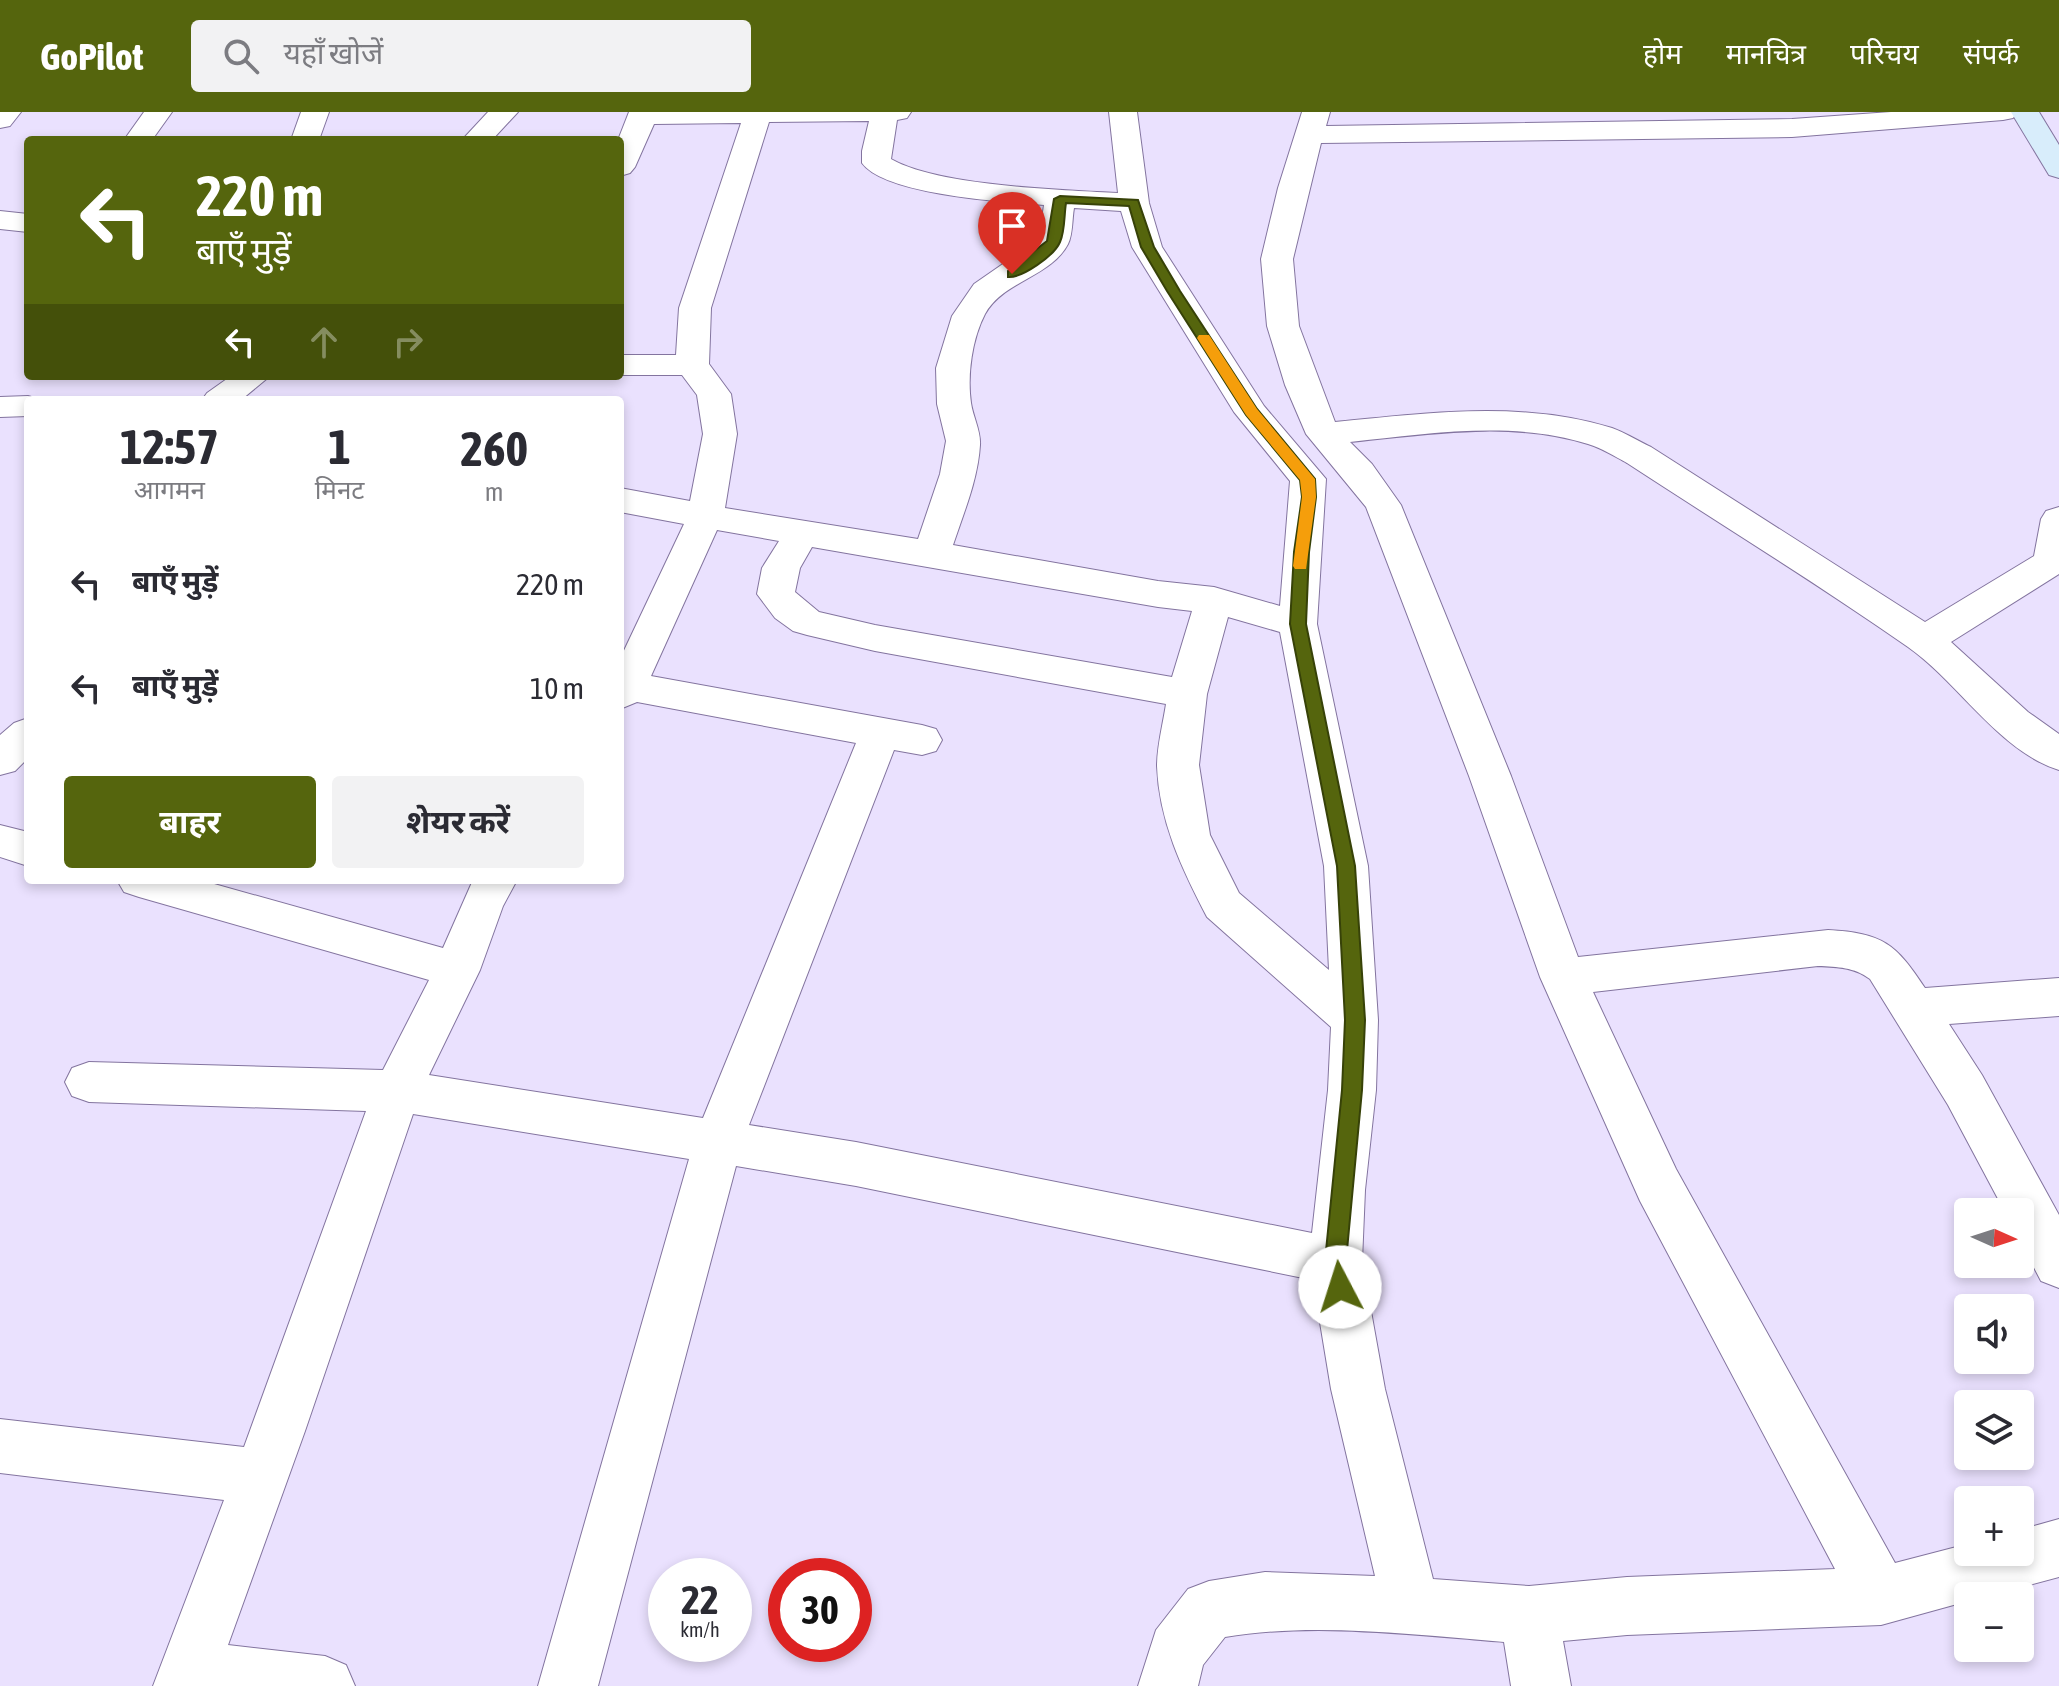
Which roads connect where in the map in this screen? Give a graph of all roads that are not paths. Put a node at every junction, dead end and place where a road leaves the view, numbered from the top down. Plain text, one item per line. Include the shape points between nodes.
1 (7, 112) edge
2 (158, 112) edge
3 (315, 112) edge
4 (504, 112) edge
5 (806, 112) edge
6 (885, 112) edge
7 (897, 112) edge
8 (1123, 112) edge
9 (2003, 112) edge
10 (2025, 112) edge
11 (758, 113) edge
12 (644, 114) edge
13 (0, 120) edge
14 (1312, 123) edge
15 (1522, 123) edge
16 (141, 136) edge
17 (306, 136) edge
18 (480, 136) edge
19 (624, 158) edge
20 (2059, 169) edge
21 (1060, 199) junction
22 (1134, 203) junction
23 (0, 220) edge
24 (24, 223) edge
25 (624, 365) edge
26 (692, 365) junction
27 (247, 380) edge
28 (225, 396) edge
29 (1323, 434) junction
30 (1359, 472) junction
31 (1308, 479) junction
32 (624, 501) edge
33 (706, 515) junction
34 (2059, 519) edge
35 (802, 533) junction
36 (932, 553) junction
37 (2055, 563) edge
38 (1214, 600) junction
39 (1298, 624) junction
40 (1925, 640) junction
41 (624, 690) edge
42 (1187, 694) junction
43 (24, 737) edge
44 (2059, 755) edge
45 (0, 760) edge
46 (0, 841) edge
47 (24, 848) edge
48 (153, 884) edge
49 (493, 884) edge
50 (457, 970) junction
51 (1563, 977) junction
52 (2059, 997) edge
53 (1912, 1008) junction
54 (1355, 1020) junction
55 (89, 1082) dead end
56 (397, 1091) junction
57 (718, 1142) junction
58 (1336, 1261) junction
59 (2059, 1264) edge
60 (0, 1446) edge
61 (261, 1477) junction
62 (2059, 1548) edge
63 (1881, 1596) junction
64 (1411, 1606) junction
65 (1529, 1615) junction
66 (186, 1678) edge
67 (325, 1686) edge
68 (568, 1686) edge
69 (1168, 1686) edge
70 (1541, 1686) edge

1 - 13 street
2 - 16 street
3 - 17 street
4 - 18 street
5 - 6 street
5 - 11 street
6 - 7 street
6 - 21 street via 877,163 891,173
8 - 22 street
9 - 15 street via 1792,128
10 - 20 street
11 - 12 street
11 - 26 street via 695,308
12 - 19 street
14 - 15 street
14 - 29 street via 1277,259 1283,326
21 - 22 street
21 - 36 street via 1054,242 985,291 968,316 953,368 963,441 958,474
22 - 31 street via 1147,247 1173,291 1251,412
23 - 24 street
25 - 26 street
26 - 33 street via 714,394 720,434
27 - 28 street
29 - 30 street
29 - 40 street via 1477,421 1547,423 1602,436
30 - 31 street
30 - 51 street via 1383,505
31 - 39 street
32 - 33 street
33 - 35 street
33 - 41 street
34 - 37 street
35 - 36 street
35 - 42 street via 781,568 776,594 807,622
36 - 38 street
37 - 40 street
38 - 39 street
38 - 42 street
39 - 54 street via 1346,866
40 - 44 street via 2014,722
41 - 57 street via 902,736
42 - 54 street via 1178,765 1189,835 1223,905
43 - 45 street
46 - 47 street
48 - 50 street
49 - 50 street
50 - 56 street
51 - 53 street via 1818,948 1851,949 1872,954 1886,966
51 - 63 street via 1658,1185
52 - 53 street
53 - 59 street via 1965,1090
54 - 58 street
55 - 56 street
56 - 57 street
56 - 61 street
57 - 58 street via 856,1164
57 - 68 street
58 - 64 street via 1358,1389
60 - 61 street
61 - 66 street
62 - 63 street
63 - 65 street
64 - 65 street
64 - 69 street via 1265,1601 1209,1610 1177,1651
65 - 70 street
66 - 67 street

